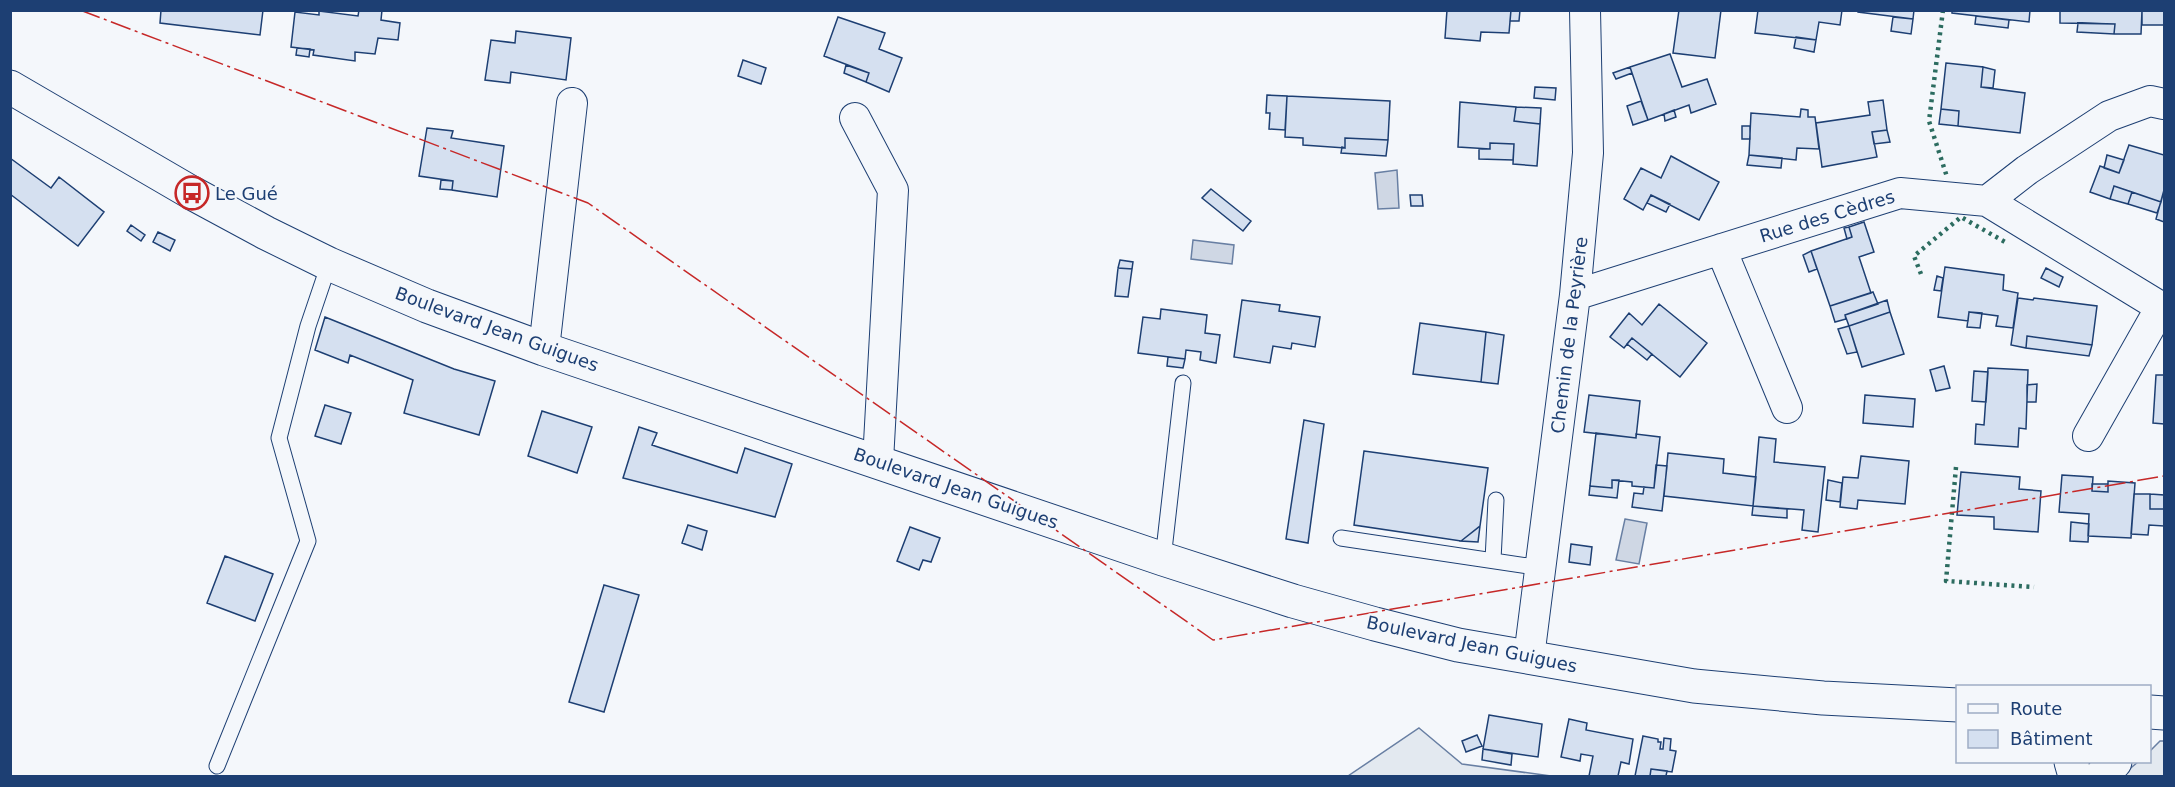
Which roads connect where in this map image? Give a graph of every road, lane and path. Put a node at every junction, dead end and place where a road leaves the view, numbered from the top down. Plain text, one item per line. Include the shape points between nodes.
1 (1585, 10) edge
2 (10, 87) edge
3 (572, 103) dead end
4 (2164, 104) edge
5 (855, 118) dead end
6 (1987, 201) junction
7 (1722, 249) junction
8 (329, 264) junction
9 (1575, 295) junction
10 (2163, 308) edge
11 (544, 349) junction
12 (1183, 383) dead end
13 (1787, 408) dead end
14 (2088, 436) dead end
15 (878, 461) junction
16 (1496, 500) dead end
17 (1341, 538) dead end
18 (1163, 559) junction
19 (1493, 560) junction
20 (1541, 568) junction
21 (1529, 657) junction
22 (1956, 705) edge
23 (2114, 763) edge
24 (217, 766) dead end
25 (2101, 777) edge

1 - 9 street, Chemin de la Peyrière via 1588,153
2 - 8 main road, Boulevard Jean Guigues via 192,193
3 - 11 street
4 - 6 street via 2150,101 2109,116
5 - 15 street via 892,190
6 - 7 street, Rue des Cèdres via 1900,193
6 - 10 street, Rue des Cèdres
7 - 9 street, Rue des Cèdres
7 - 13 street
8 - 11 main road, Boulevard Jean Guigues
8 - 24 lane via 308,326 279,438 308,541
9 - 20 street, Chemin de la Peyrière
10 - 14 street
11 - 15 main road, Boulevard Jean Guigues
12 - 18 lane
15 - 18 main road, Boulevard Jean Guigues
16 - 19 lane
17 - 19 lane
18 - 21 main road, Boulevard Jean Guigues via 1375,624 1458,645
19 - 20 lane
20 - 21 street, Chemin de la Peyrière
21 - 22 main road, Boulevard Jean Guigues via 1694,687
23 - 25 main road

